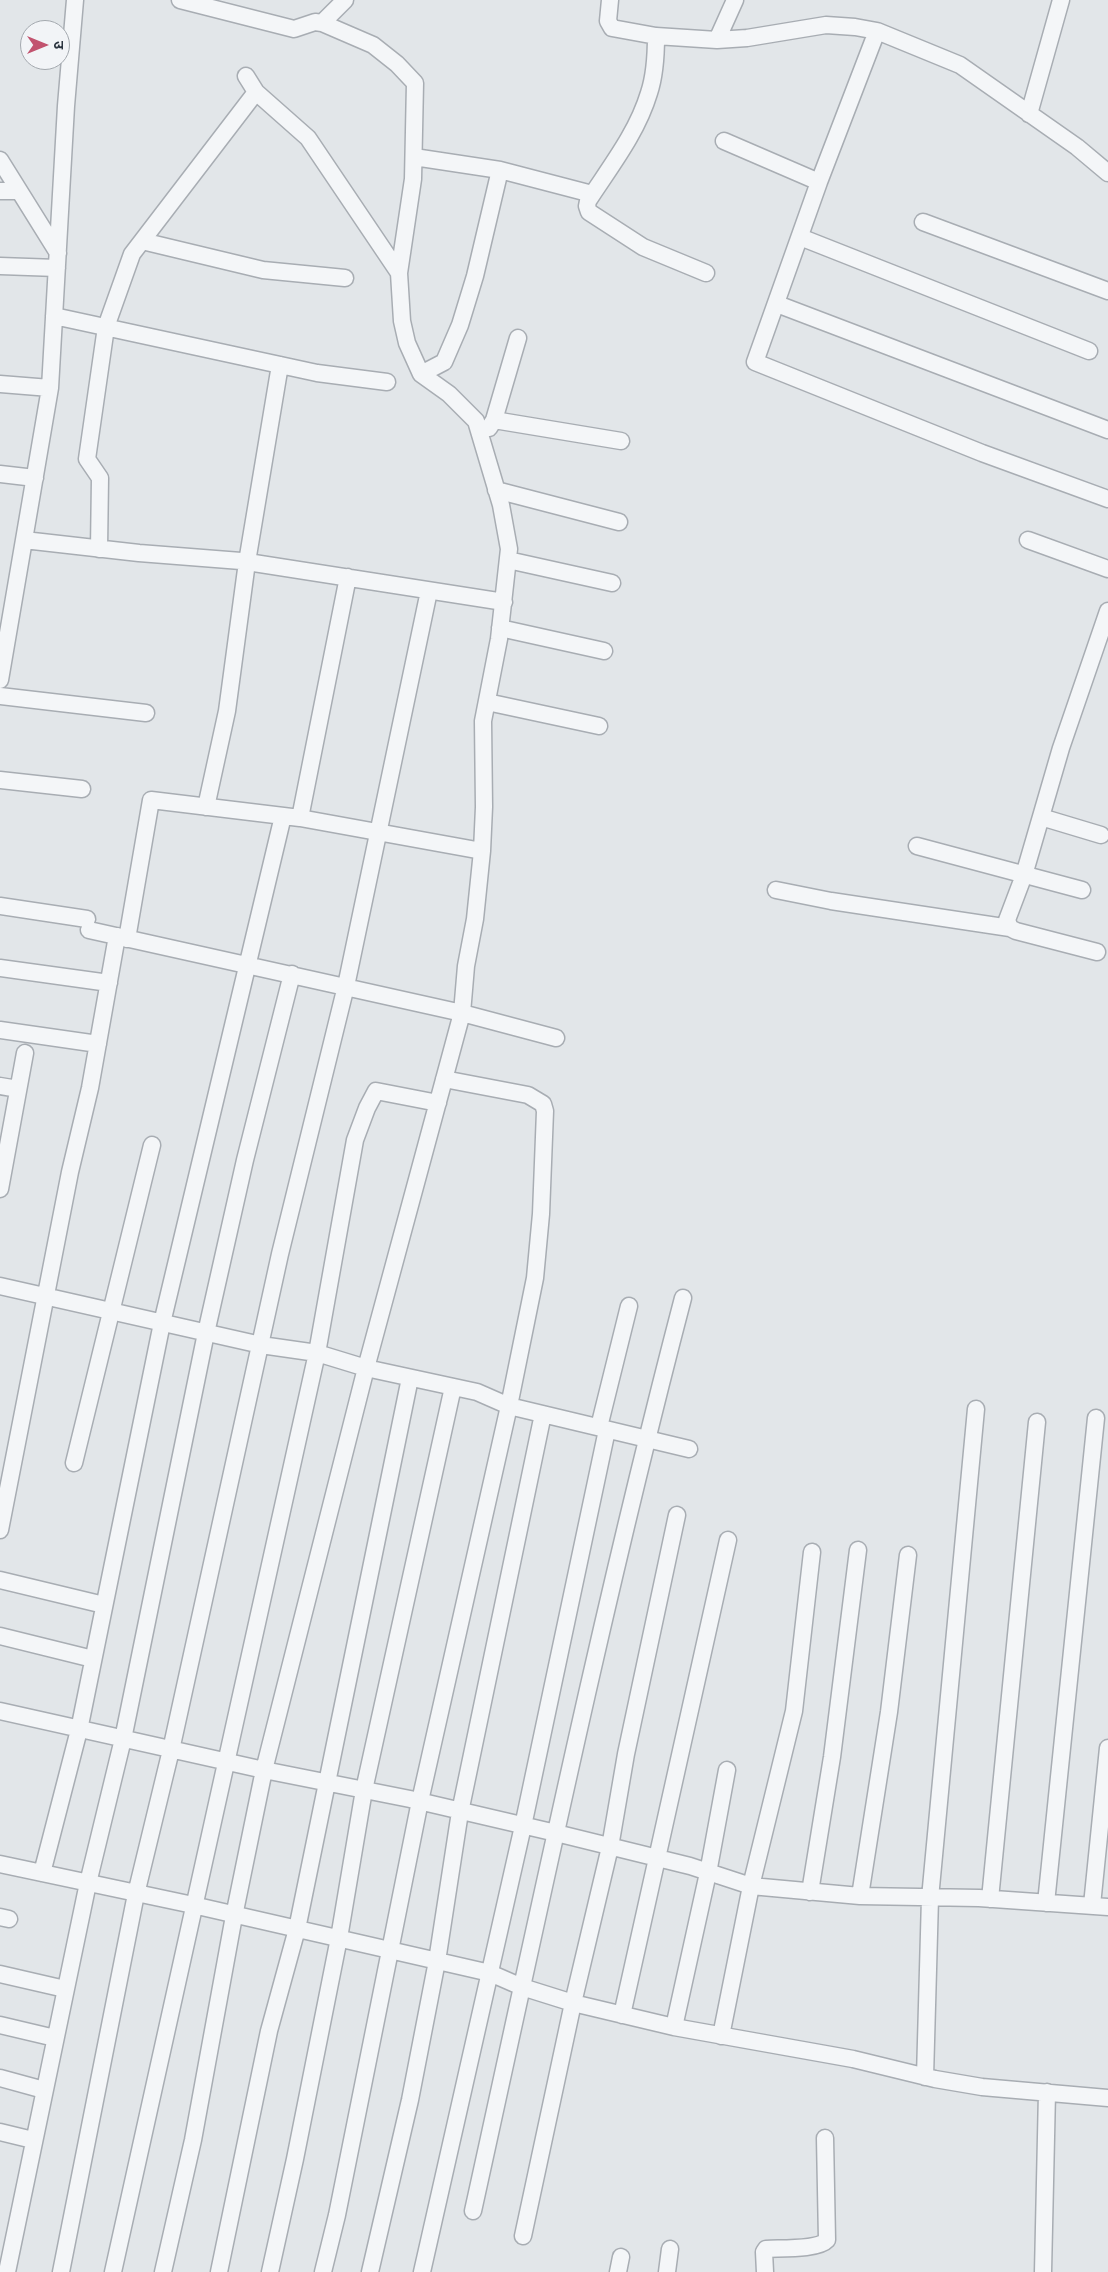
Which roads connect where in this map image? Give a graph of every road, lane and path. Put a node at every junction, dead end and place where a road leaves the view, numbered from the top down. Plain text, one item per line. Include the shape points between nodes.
1 (75, 0) edge
2 (180, 0) edge
3 (346, 0) edge
4 (610, 0) edge
5 (735, 0) edge
6 (1061, 0) edge
7 (322, 23) junction
8 (877, 31) junction
9 (656, 36) junction
10 (717, 40) junction
11 (246, 76) dead end
12 (256, 92) junction
13 (1029, 114) junction
14 (724, 140) dead end
15 (414, 157) junction
16 (0, 160) edge
17 (500, 170) junction
18 (1108, 173) edge
19 (819, 182) junction
20 (0, 191) edge
21 (19, 191) junction
22 (592, 194) junction
23 (923, 222) dead end
24 (800, 236) junction
25 (142, 241) junction
26 (57, 261) junction
27 (0, 266) edge
28 (399, 272) junction
29 (706, 273) dead end
30 (345, 278) dead end
31 (1108, 291) edge
32 (776, 304) junction
33 (54, 316) junction
34 (106, 327) junction
35 (518, 338) dead end
36 (1089, 350) dead end
37 (280, 365) junction
38 (421, 374) junction
39 (387, 382) dead end
40 (0, 384) edge
41 (50, 388) junction
42 (494, 420) junction
43 (1108, 430) edge
44 (481, 441) junction
45 (621, 441) dead end
46 (0, 474) edge
47 (35, 478) junction
48 (496, 490) junction
49 (1108, 499) edge
50 (619, 522) dead end
51 (24, 540) junction
52 (1028, 540) dead end
53 (99, 548) junction
54 (508, 560) junction
55 (247, 562) junction
56 (1108, 569) edge
57 (348, 578) junction
58 (612, 583) dead end
59 (429, 591) junction
60 (504, 602) junction
61 (1108, 611) edge
62 (500, 628) junction
63 (604, 651) dead end
64 (0, 680) edge
65 (0, 696) edge
66 (487, 702) junction
67 (146, 713) dead end
68 (599, 726) dead end
69 (0, 780) edge
70 (82, 789) dead end
71 (206, 807) junction
72 (283, 816) junction
73 (1041, 817) junction
74 (300, 818) junction
75 (378, 831) junction
76 (1101, 835) dead end
77 (917, 846) dead end
78 (482, 851) junction
79 (1024, 875) junction
80 (776, 890) dead end
81 (1082, 890) dead end
82 (0, 906) edge
83 (1010, 928) junction
84 (122, 938) junction
85 (1097, 952) dead end
86 (248, 964) junction
87 (0, 968) edge
88 (292, 974) junction
89 (109, 983) junction
90 (346, 986) junction
91 (462, 1012) junction
92 (0, 1030) edge
93 (556, 1038) dead end
94 (98, 1044) junction
95 (25, 1053) dead end
96 (444, 1079) junction
97 (0, 1086) edge
98 (18, 1089) junction
99 (438, 1103) junction
100 (4, 1145) edge
101 (152, 1145) dead end
102 (0, 1189) edge
103 (0, 1286) edge
104 (45, 1296) junction
105 (683, 1298) dead end
106 (629, 1306) dead end
107 (112, 1311) junction
108 (162, 1323) junction
109 (206, 1333) junction
110 (261, 1345) junction
111 (317, 1354) junction
112 (366, 1368) junction
113 (410, 1378) junction
114 (454, 1387) junction
115 (509, 1406) junction
116 (976, 1409) dead end
117 (543, 1414) junction
118 (1096, 1418) dead end
119 (1036, 1422) dead end
120 (603, 1428) junction
121 (646, 1439) junction
122 (689, 1450) dead end
123 (74, 1463) dead end
124 (677, 1515) dead end
125 (0, 1530) edge
126 (728, 1540) dead end
127 (858, 1550) dead end
128 (812, 1552) dead end
129 (908, 1555) dead end
130 (0, 1580) edge
131 (104, 1605) junction
132 (0, 1636) edge
133 (93, 1659) junction
134 (0, 1711) edge
135 (79, 1730) junction
136 (123, 1739) junction
137 (1108, 1748) edge
138 (171, 1750) junction
139 (226, 1762) junction
140 (264, 1770) junction
141 (727, 1770) dead end
142 (326, 1782) junction
143 (364, 1790) junction
144 (420, 1801) junction
145 (460, 1812) junction
146 (523, 1826) junction
147 (556, 1833) junction
148 (610, 1847) junction
149 (656, 1857) junction
150 (0, 1864) edge
151 (42, 1873) junction
152 (708, 1873) junction
153 (88, 1883) junction
154 (750, 1886) junction
155 (810, 1892) junction
156 (136, 1894) junction
157 (860, 1896) junction
158 (930, 1898) junction
159 (990, 1899) junction
160 (1046, 1903) junction
161 (194, 1905) junction
162 (1100, 1906) edge
163 (234, 1916) junction
164 (296, 1929) junction
165 (339, 1938) junction
166 (390, 1949) junction
167 (437, 1961) junction
168 (490, 1973) junction
169 (0, 1974) edge
170 (522, 1987) junction
171 (65, 1989) junction
172 (573, 2003) junction
173 (622, 2015) junction
174 (0, 2024) edge
175 (674, 2027) junction
176 (721, 2036) junction
177 (55, 2038) junction
178 (925, 2077) junction
179 (0, 2078) edge
180 (44, 2090) junction
181 (1047, 2092) junction
182 (1108, 2098) edge
183 (0, 2132) edge
184 (826, 2138) dead end
185 (34, 2140) junction
186 (473, 2211) dead end
187 (523, 2236) dead end
188 (670, 2249) dead end
189 (7, 2272) edge
190 (61, 2272) edge
191 (112, 2272) edge
192 (163, 2272) edge
193 (219, 2272) edge
194 (270, 2272) edge
195 (323, 2272) edge
196 (370, 2272) edge
197 (422, 2272) edge
198 (667, 2272) edge
199 (765, 2272) edge
200 (1043, 2272) edge

1 - 26 street
2 - 7 street via 294,29
3 - 7 street
4 - 9 street via 608,20 612,28
5 - 10 street
6 - 13 street
7 - 15 street via 373,45 415,83
8 - 10 street via 826,25
8 - 13 street via 960,65
8 - 19 street
9 - 10 street
9 - 22 street via 655,63 644,108 629,138
11 - 12 street
12 - 25 street
12 - 28 street via 308,138
13 - 18 street via 1077,146
14 - 19 street
15 - 17 street
15 - 28 street
16 - 21 street
17 - 22 street
17 - 38 street via 460,326 444,362
19 - 24 street
20 - 21 street
21 - 26 street
22 - 29 street via 586,206 589,212 643,247
23 - 31 street
24 - 32 street
24 - 36 street
25 - 30 street via 263,270
25 - 34 street via 132,254
26 - 27 street
26 - 33 street
28 - 38 street via 402,321 407,343
32 - 43 street
32 - 49 street via 755,362 982,453
33 - 34 street
33 - 41 street
34 - 37 street
34 - 53 street via 87,459 100,478
35 - 42 street
37 - 39 street via 317,374
37 - 55 street
38 - 44 street via 449,394 476,421
40 - 41 street
41 - 47 street
42 - 44 street
42 - 45 street
44 - 48 street
46 - 47 street
47 - 51 street
48 - 50 street
48 - 54 street via 506,526
51 - 53 street
51 - 64 street
52 - 56 street
53 - 55 street
54 - 58 street
54 - 60 street
55 - 57 street
55 - 71 street via 227,711
57 - 59 street
57 - 74 street
59 - 60 street
59 - 75 street
60 - 62 street
61 - 73 street
62 - 63 street
62 - 66 street
65 - 67 street
66 - 68 street
66 - 78 street via 483,721
69 - 70 street
71 - 72 street
71 - 84 street via 151,800
72 - 74 street
72 - 86 street
73 - 76 street
73 - 79 street
74 - 75 street
75 - 78 street
75 - 90 street
77 - 79 street
78 - 91 street
79 - 81 street
79 - 83 street via 1008,920
80 - 83 street
82 - 84 street via 88,925
83 - 85 street
84 - 86 street
84 - 89 street
86 - 88 street
86 - 108 street
87 - 89 street
88 - 90 street
88 - 109 street
89 - 94 street
90 - 91 street
90 - 110 street
91 - 93 street
91 - 96 street
92 - 94 street
94 - 104 street
95 - 98 street
96 - 99 street
96 - 115 street via 528,1095 543,1104 545,1111 535,1278
97 - 98 street
98 - 100 street
99 - 111 street via 376,1091 367,1108 355,1140
99 - 112 street
100 - 102 street
101 - 107 street
103 - 104 street
104 - 107 street
104 - 125 street
105 - 121 street
106 - 120 street
107 - 108 street
107 - 123 street
108 - 109 street
108 - 131 street
109 - 110 street
109 - 136 street
110 - 111 street
110 - 138 street
111 - 112 street
111 - 139 street
112 - 113 street
112 - 140 street
113 - 114 street
113 - 142 street
114 - 115 street via 477,1392
114 - 143 street
115 - 117 street
115 - 144 street
116 - 158 street
117 - 120 street
117 - 145 street
118 - 160 street
119 - 159 street
120 - 121 street
120 - 146 street
121 - 122 street
121 - 147 street
124 - 148 street via 626,1754
126 - 149 street
127 - 155 street via 832,1757
128 - 154 street via 794,1711
129 - 157 street via 889,1712
130 - 131 street
131 - 133 street
132 - 133 street
133 - 135 street
134 - 135 street
135 - 136 street
135 - 151 street
136 - 138 street
136 - 153 street
137 - 162 street
138 - 139 street
138 - 156 street
139 - 140 street
139 - 161 street
140 - 142 street
140 - 163 street
141 - 152 street
142 - 143 street
142 - 164 street
143 - 144 street
143 - 165 street
144 - 145 street
144 - 166 street
145 - 146 street
145 - 167 street
146 - 147 street
146 - 168 street
147 - 148 street
147 - 170 street
148 - 149 street
148 - 172 street
149 - 152 street
149 - 173 street
150 - 151 street
151 - 153 street
152 - 154 street
152 - 175 street
153 - 156 street
153 - 171 street
154 - 155 street
154 - 176 street
155 - 157 street
156 - 161 street
156 - 190 street
157 - 158 street
158 - 159 street
158 - 178 street
159 - 160 street
160 - 162 street
161 - 163 street
161 - 191 street
163 - 164 street
163 - 192 street via 193,2140
164 - 165 street
164 - 193 street via 269,2031
165 - 166 street
165 - 194 street
166 - 167 street
166 - 195 street
167 - 168 street
167 - 196 street via 410,2100
168 - 170 street
168 - 197 street
169 - 171 street
170 - 172 street
170 - 186 street
171 - 177 street
172 - 173 street
172 - 187 street
173 - 175 street
174 - 177 street
175 - 176 street
176 - 178 street via 853,2059
177 - 180 street
178 - 181 street via 982,2087
179 - 180 street
180 - 185 street
181 - 182 street
181 - 200 street
183 - 185 street
184 - 199 street via 827,2240 822,2245 766,2249
185 - 189 street
188 - 198 street

